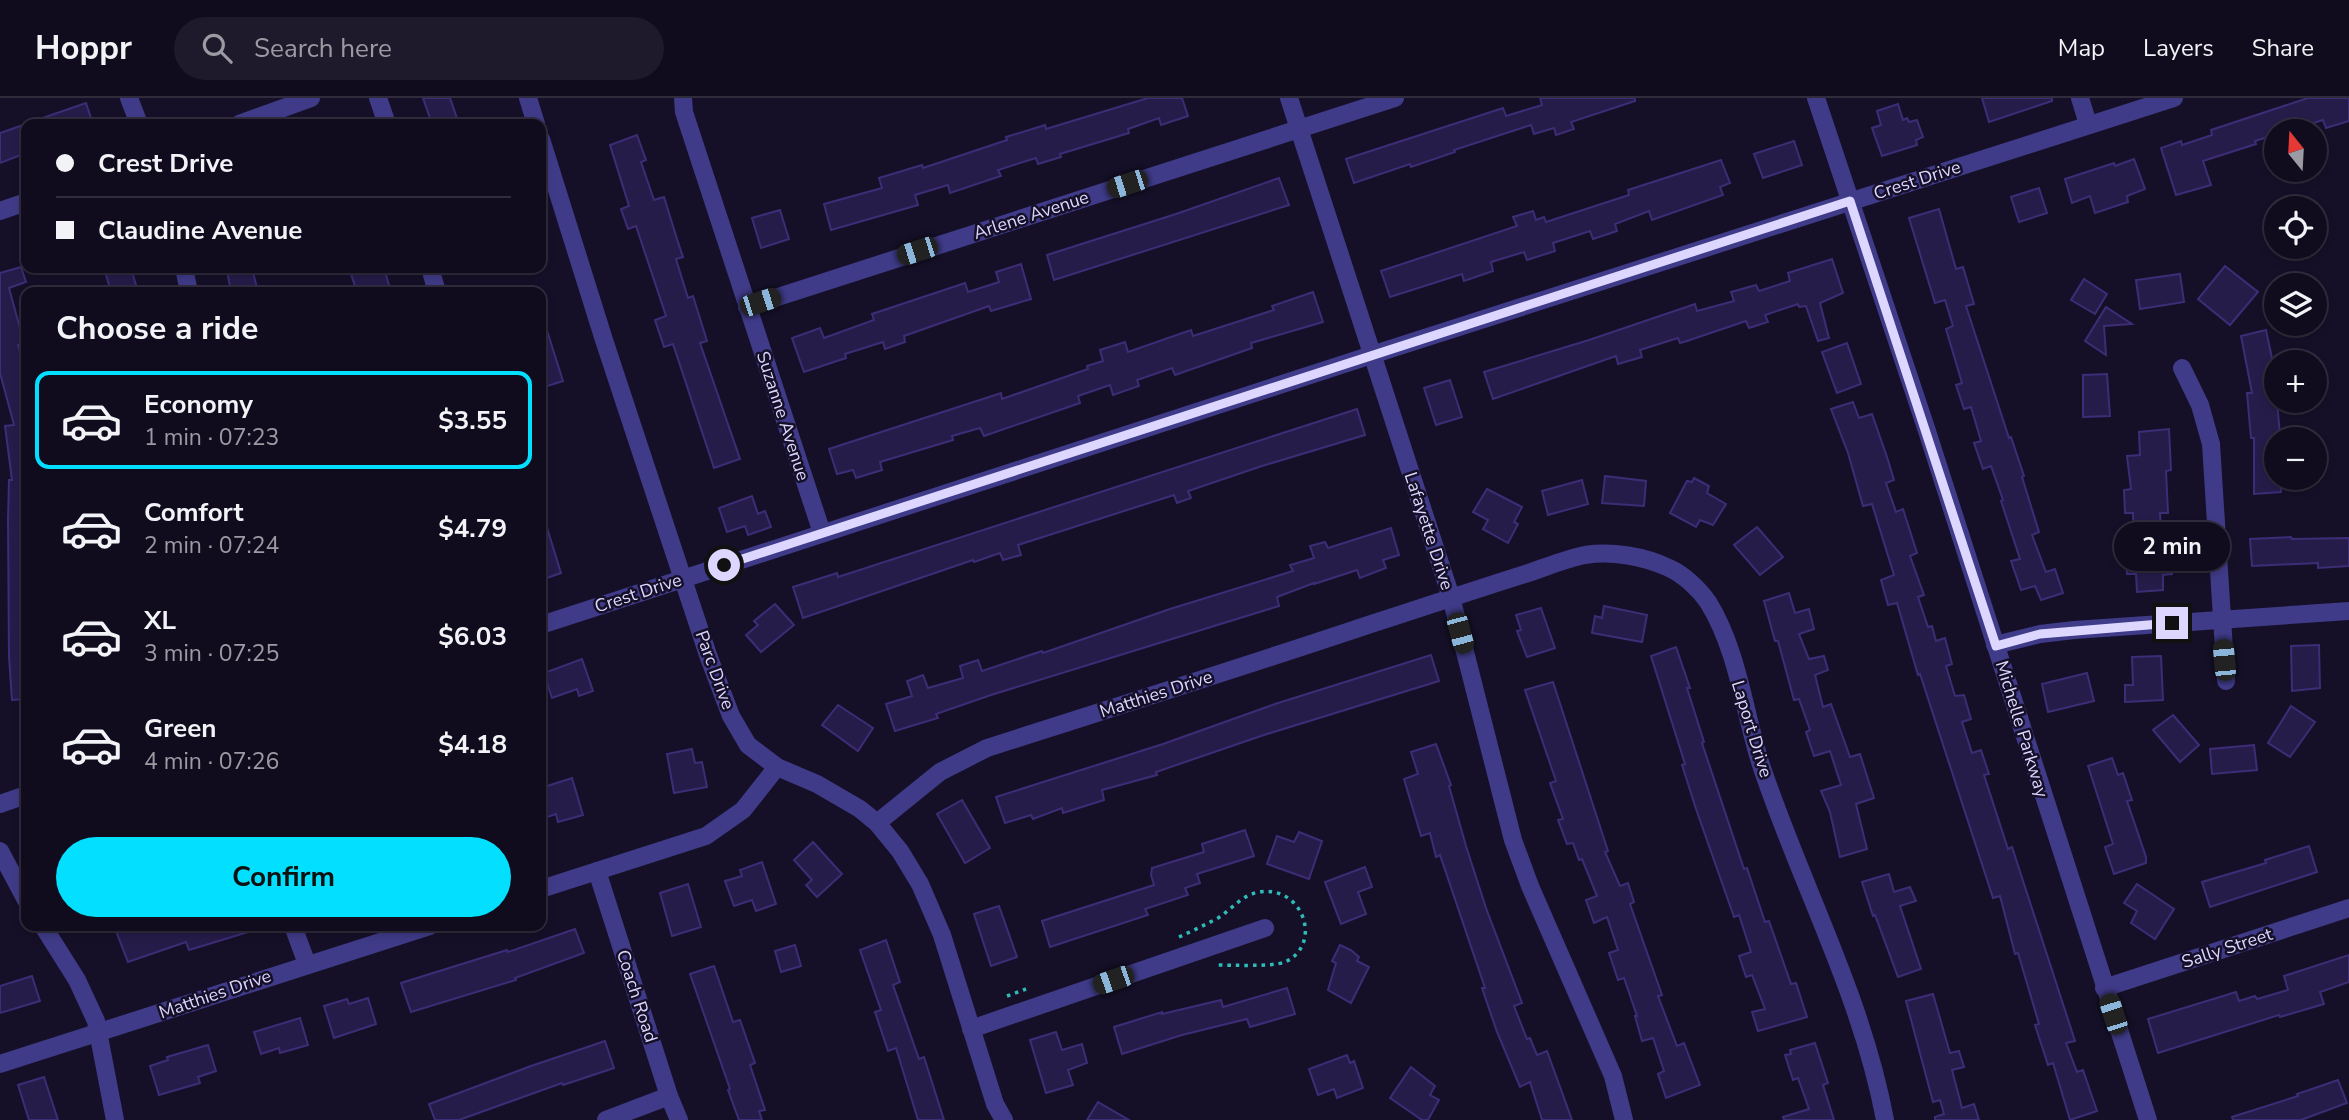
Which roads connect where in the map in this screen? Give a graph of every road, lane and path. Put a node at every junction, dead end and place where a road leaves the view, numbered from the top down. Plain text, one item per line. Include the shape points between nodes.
1 (129, 98) edge
2 (311, 98) edge
3 (378, 98) edge
4 (528, 98) edge
5 (683, 98) edge
6 (1289, 98) edge
7 (1395, 98) edge
8 (1816, 98) edge
9 (2080, 98) edge
10 (2174, 98) edge
11 (137, 119) edge
12 (253, 119) edge
13 (385, 119) edge
14 (534, 119) edge
15 (2088, 124) junction
16 (1299, 128) junction
17 (546, 154) edge
18 (1850, 201) junction
19 (21, 204) edge
20 (0, 211) edge
21 (747, 307) junction
22 (1372, 355) junction
23 (2182, 368) dead end
24 (822, 533) junction
25 (683, 578) junction
26 (1451, 597) junction
27 (2349, 611) edge
28 (2221, 619) junction
29 (546, 623) edge
30 (1996, 646) junction
31 (2226, 681) dead end
32 (777, 767) junction
33 (21, 798) edge
34 (0, 804) edge
35 (877, 823) junction
36 (0, 851) edge
37 (597, 871) junction
38 (546, 887) edge
39 (21, 891) edge
40 (2349, 908) edge
41 (1265, 928) dead end
42 (46, 931) edge
43 (295, 931) edge
44 (414, 931) edge
45 (306, 964) junction
46 (2104, 988) junction
47 (971, 1029) junction
48 (99, 1033) junction
49 (0, 1064) edge
50 (670, 1096) junction
51 (115, 1120) edge
52 (606, 1120) edge
53 (679, 1120) edge
54 (1004, 1120) edge
55 (1624, 1120) edge
56 (1885, 1120) edge
57 (2148, 1120) edge

1 - 11 street
2 - 12 street
3 - 13 street
4 - 14 street
5 - 21 street, Suzanne Avenue
6 - 16 street, Lafayette Drive
7 - 16 street, Arlene Avenue
8 - 18 street, Michelle Parkway
9 - 15 street
10 - 15 street, Crest Drive
15 - 18 street, Crest Drive
16 - 21 street, Arlene Avenue
16 - 22 street, Lafayette Drive
17 - 25 street, Parc Drive
18 - 22 street, Crest Drive
18 - 30 street, Michelle Parkway
19 - 20 street
21 - 24 street, Suzanne Avenue
22 - 24 street, Crest Drive
22 - 26 street, Lafayette Drive
23 - 28 street via 2200,405 2211,444
24 - 25 street, Crest Drive
25 - 29 street, Crest Drive
25 - 32 street, Parc Drive via 731,716 748,745
26 - 35 street, Matthies Drive via 987,748 940,772
26 - 55 street, Lafayette Drive via 1513,841 1613,1076
26 - 56 street, Laport Drive via 1585,555 1624,554 1670,568 1697,589 1727,642 1765,776 1863,1028
27 - 28 street
28 - 30 street via 2040,634
28 - 31 street
30 - 46 street, Michelle Parkway
32 - 35 street, Parc Drive via 817,784
32 - 37 street via 743,810 706,836
33 - 34 street
35 - 47 street, Parc Drive via 920,884 942,935
36 - 39 street
37 - 38 street
37 - 50 street, Coach Road
40 - 46 street, Sally Street
41 - 47 street
42 - 48 street via 77,980
43 - 45 street
44 - 45 street, Matthies Drive
45 - 48 street, Matthies Drive
46 - 57 street, Michelle Parkway
47 - 54 street, Parc Drive
48 - 49 street, Matthies Drive
48 - 51 street
50 - 52 street
50 - 53 street, Coach Road

